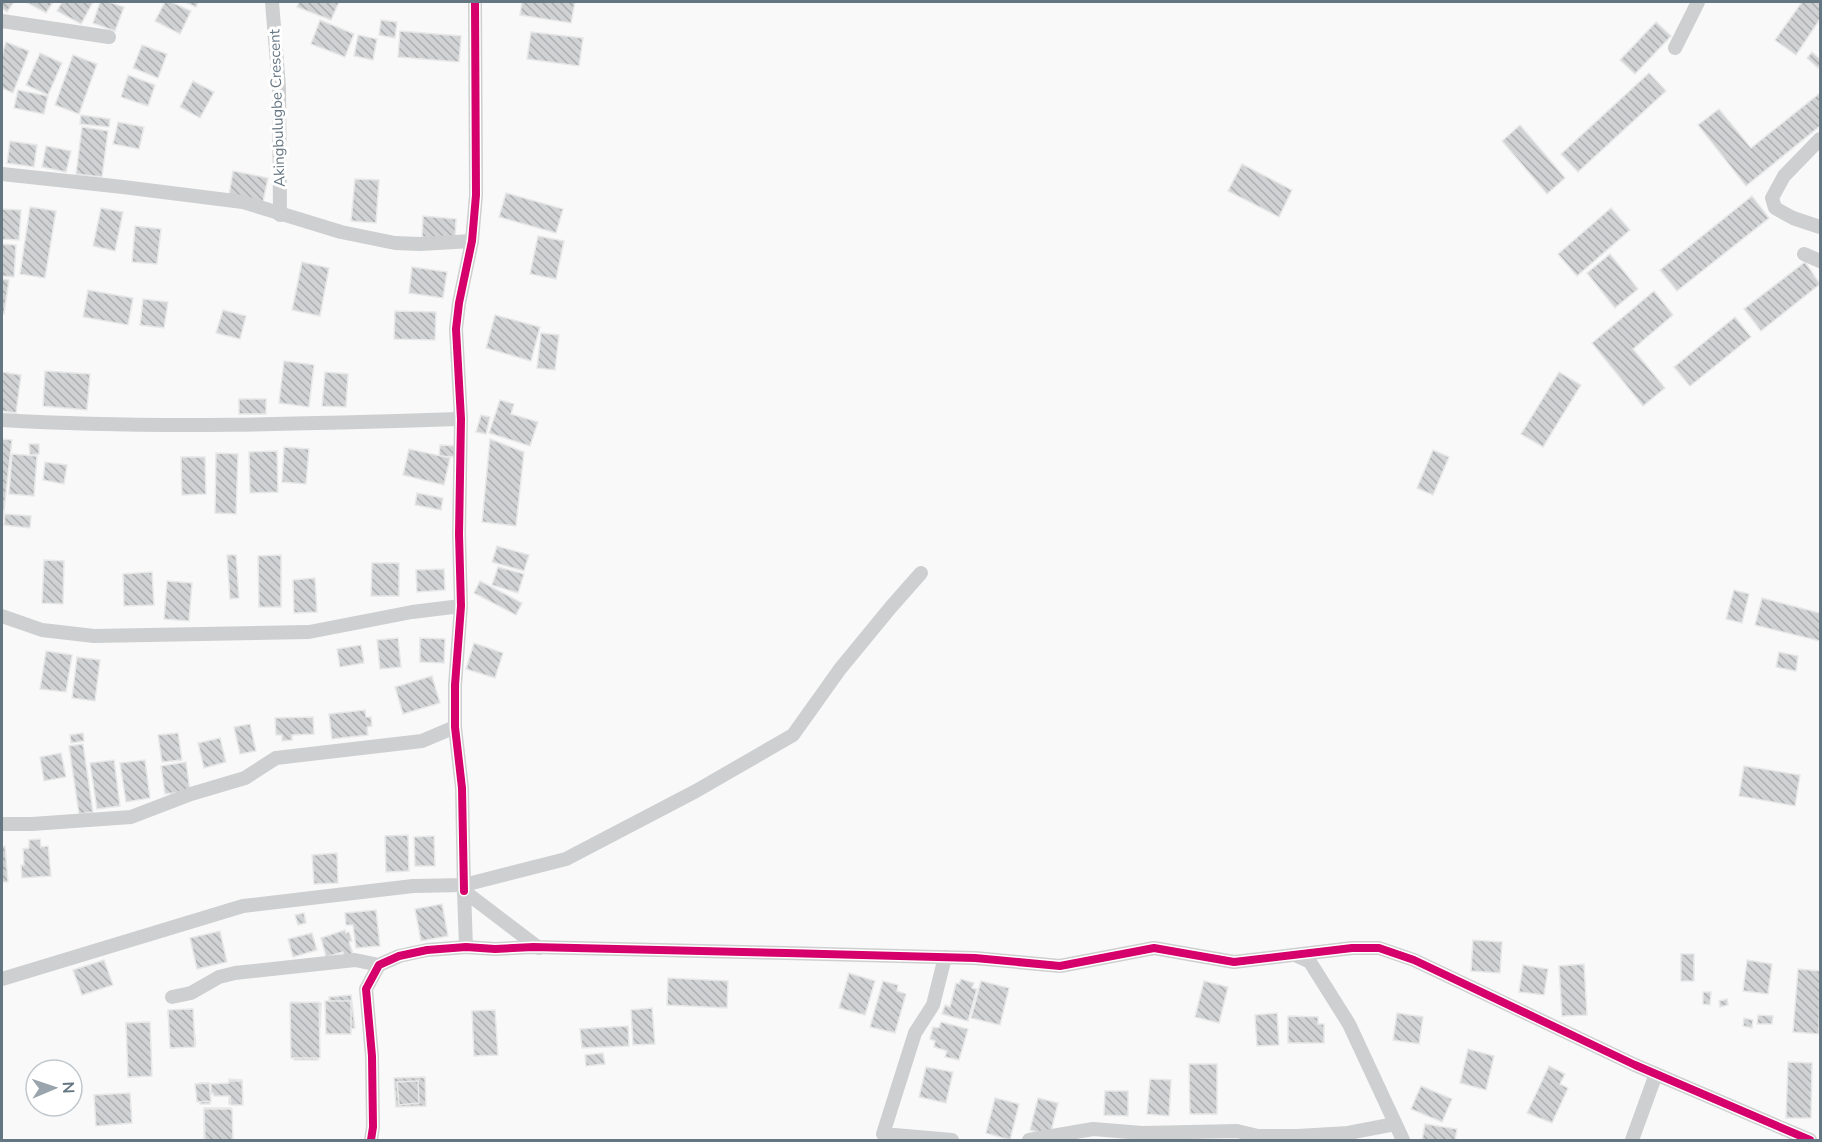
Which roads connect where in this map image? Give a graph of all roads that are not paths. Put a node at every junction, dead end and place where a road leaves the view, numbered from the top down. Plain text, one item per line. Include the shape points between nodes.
1 (272, 2) edge
2 (475, 2) edge
3 (1698, 2) edge
4 (2, 21) edge
5 (110, 37) dead end
6 (1675, 48) dead end
7 (1821, 139) edge
8 (2, 174) edge
9 (280, 215) junction
10 (1821, 227) edge
11 (472, 241) junction
12 (1804, 254) dead end
13 (1821, 261) edge
14 (460, 419) junction
15 (2, 420) edge
16 (921, 573) dead end
17 (461, 606) junction
18 (2, 616) edge
19 (455, 727) junction
20 (2, 824) edge
21 (464, 888) junction
22 (466, 947) junction
23 (539, 948) junction
24 (1297, 956) junction
25 (945, 957) junction
26 (379, 964) junction
27 (2, 979) edge
28 (172, 997) dead end
29 (1656, 1074) junction
30 (1395, 1124) junction
31 (371, 1140) edge
32 (952, 1140) edge
33 (1029, 1140) edge
34 (1403, 1140) edge
35 (1632, 1140) edge
36 (1810, 1140) edge

1 - 9 street, Akingbulugbe Crescent via 279,87
2 - 11 street via 476,195
3 - 6 street
4 - 5 street
7 - 10 street via 1784,176 1772,198 1775,207 1793,218
8 - 9 street via 243,202
9 - 11 street via 395,243
11 - 14 street via 456,329
12 - 13 street
14 - 15 street via 221,426
14 - 17 street
16 - 21 street via 840,669 793,735 566,859
17 - 18 street via 309,632 94,636 42,630
17 - 19 street
19 - 20 street via 422,741 276,758 245,778 131,817
19 - 21 street via 462,788
21 - 22 street
21 - 23 street
21 - 27 street via 413,886 243,906
22 - 23 street
22 - 26 street via 427,950
23 - 25 street
24 - 25 street via 1234,962 1154,948 1060,966
24 - 29 street via 1378,948 1414,960
24 - 30 street via 1310,962 1349,1024
25 - 32 street via 933,1005 915,1033 883,1134
26 - 28 street via 355,960 235,973 191,993
26 - 31 street via 366,989 372,1056
29 - 35 street
29 - 36 street
30 - 33 street via 1348,1133 1298,1136 1093,1129
30 - 34 street

